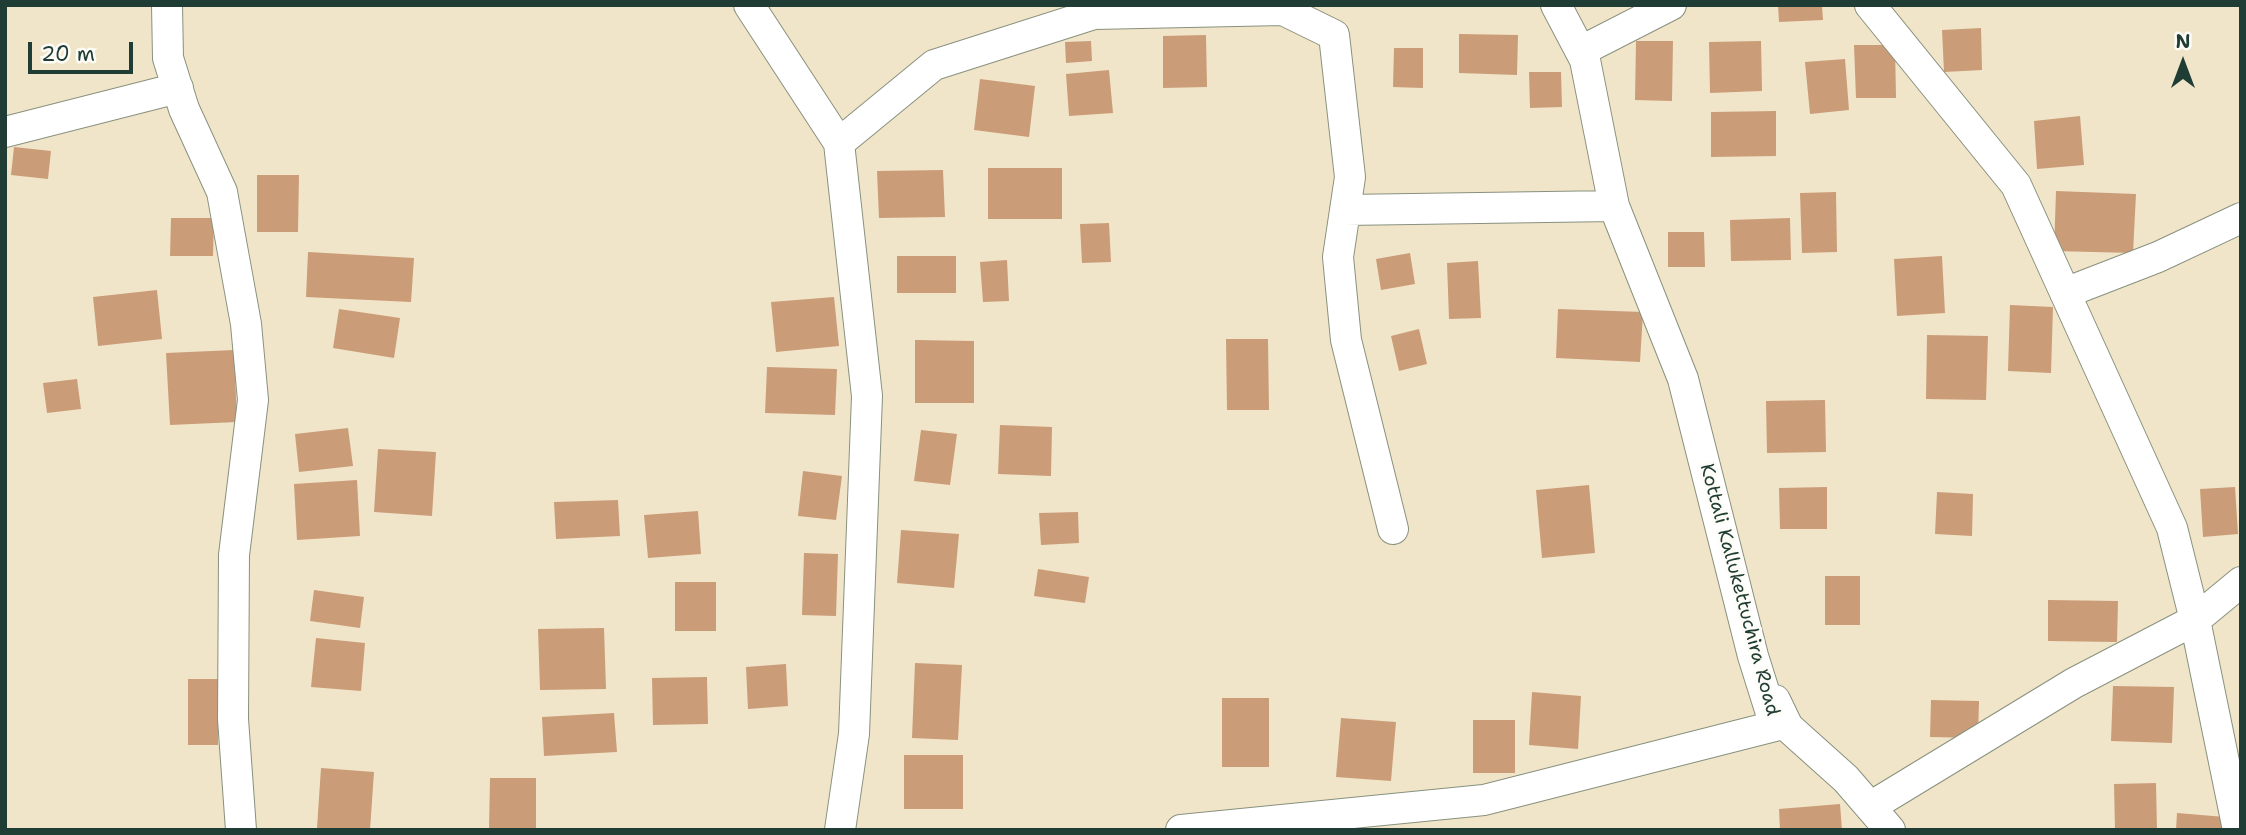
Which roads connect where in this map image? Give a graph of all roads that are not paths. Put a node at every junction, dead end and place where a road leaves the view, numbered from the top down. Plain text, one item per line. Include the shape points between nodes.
1 (167, 5) edge
2 (749, 5) edge
3 (1556, 5) edge
4 (1671, 5) edge
5 (1870, 5) edge
6 (1585, 60) junction
7 (178, 89) junction
8 (5, 132) edge
9 (839, 143) junction
10 (1615, 206) junction
11 (1345, 210) junction
12 (2241, 218) edge
13 (2064, 293) junction
14 (1393, 529) dead end
15 (2241, 582) edge
16 (2195, 620) junction
17 (1753, 656) junction
18 (1871, 807) junction
19 (241, 830) edge
20 (840, 830) edge
21 (1181, 830) edge
22 (1890, 830) edge
23 (2238, 830) edge

1 - 7 street via 168,58
2 - 9 street
3 - 6 street, Kottali Kallukettuchira Road
4 - 6 street via 1583,50
5 - 13 street via 2016,185
6 - 10 street, Kottali Kallukettuchira Road
7 - 8 street
7 - 19 street via 222,192 246,324 253,400 234,555 233,719
9 - 11 street via 934,65 1094,14 1283,10 1334,35 1350,177
9 - 20 street via 867,396 854,734
10 - 11 street
10 - 17 street, Kottali Kallukettuchira Road via 1683,379
11 - 14 street via 1338,257 1346,340
12 - 13 street via 2158,257
13 - 16 street via 2172,528
15 - 16 street
16 - 18 street via 2074,682
16 - 23 street
17 - 18 street via 1788,727
17 - 21 street, Kottali Kallukettuchira Road via 1775,726 1484,800
18 - 22 street

